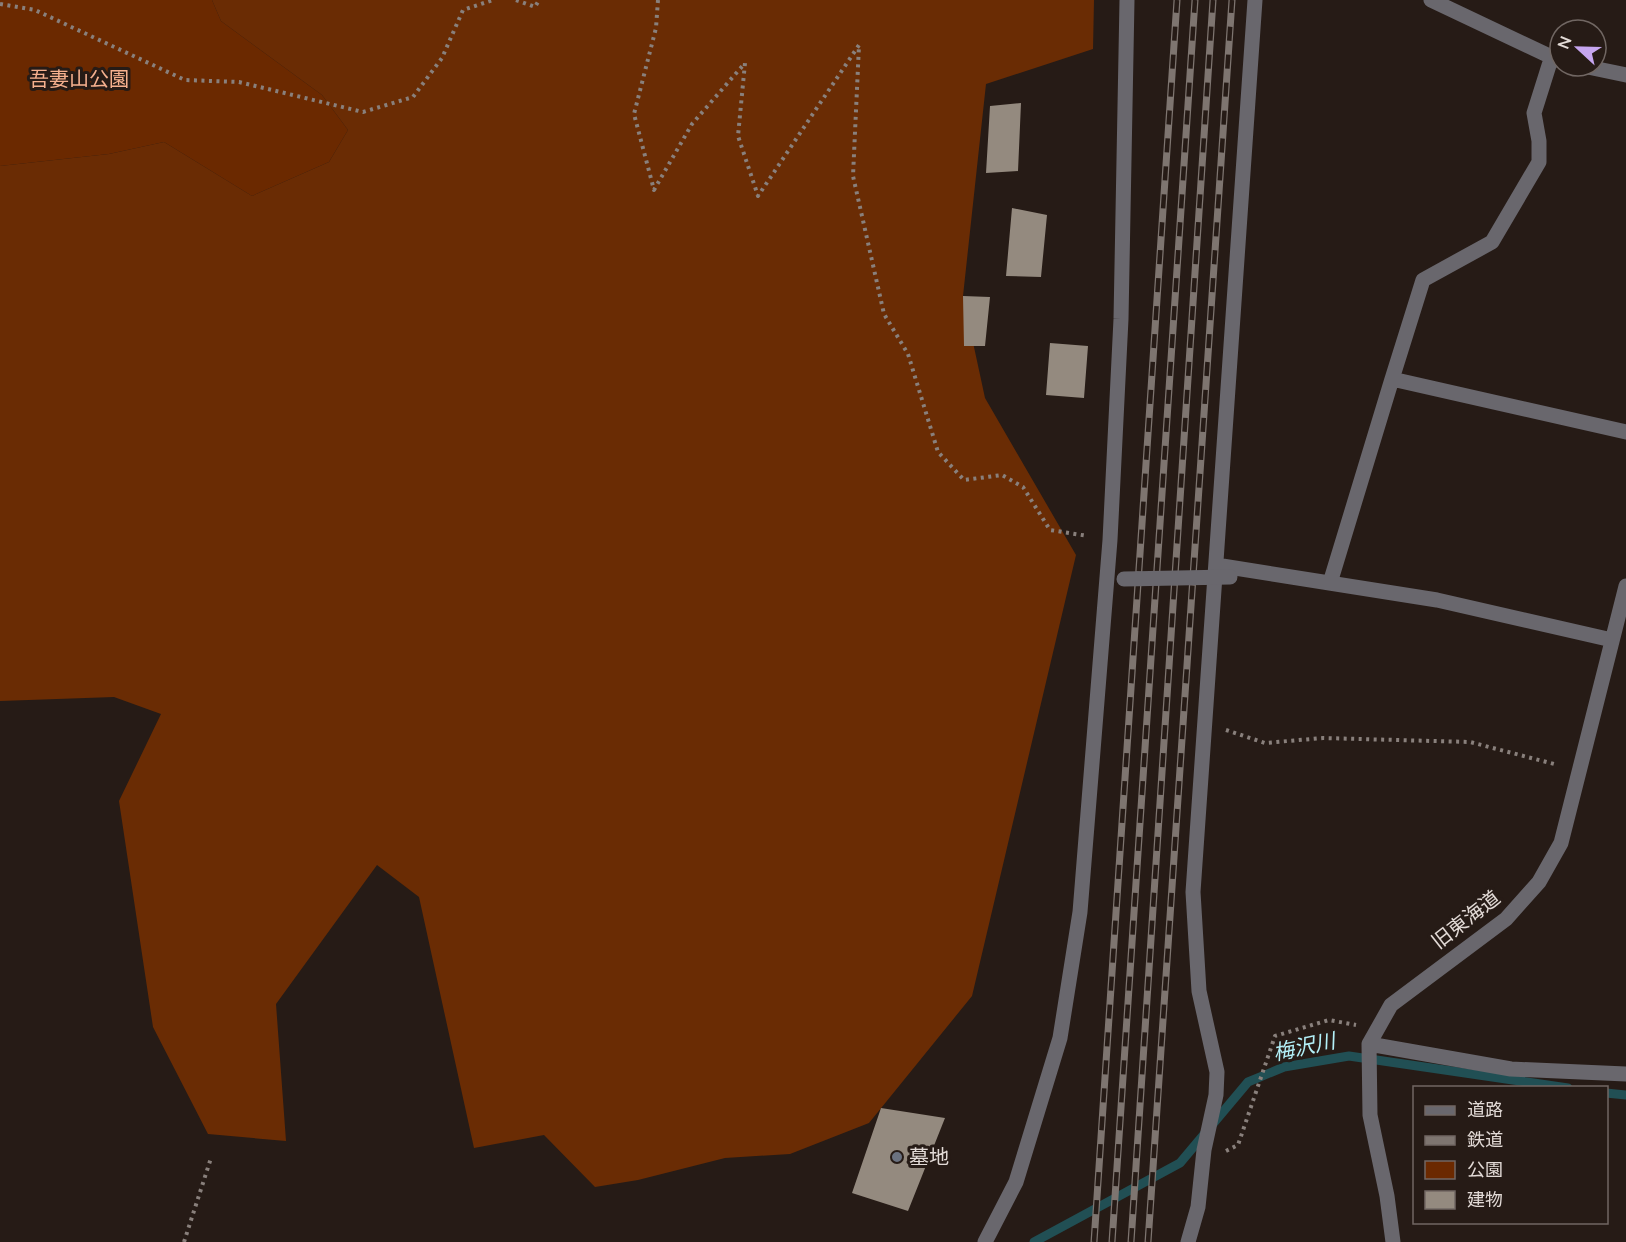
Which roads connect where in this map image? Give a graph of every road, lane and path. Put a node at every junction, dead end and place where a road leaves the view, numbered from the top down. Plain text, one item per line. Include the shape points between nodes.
1 (493, 0) edge
2 (516, 0) edge
3 (539, 0) edge
4 (658, 0) edge
5 (1127, 0) edge
6 (1255, 0) edge
7 (1431, 0) edge
8 (0, 4) edge
9 (1548, 56) edge
10 (1608, 71) edge
11 (1626, 75) edge
12 (1549, 78) edge
13 (1392, 379) junction
14 (1626, 432) edge
15 (1110, 540) junction
16 (1216, 565) junction
17 (1230, 577) dead end
18 (1124, 579) dead end
19 (1330, 583) junction
20 (1626, 586) edge
21 (1611, 640) junction
22 (1205, 723) junction
23 (1579, 771) junction
24 (1378, 1029) junction
25 (1369, 1046) junction
26 (1626, 1074) edge
27 (1223, 1153) dead end
28 (211, 1158) dead end
29 (184, 1242) edge
30 (985, 1242) edge
31 (1188, 1242) edge
32 (1393, 1242) edge

1 - 8 path via 463,10 442,58 413,97 363,112 239,82 185,80 35,10
2 - 3 path via 536,7
4 - 15 path via 656,28 634,114 654,190 692,124 745,63 738,136 758,196 859,45 853,176 884,314 908,354 938,452 964,480 1002,475 1023,487 1050,530
5 - 15 street via 1121,319
6 - 16 street
7 - 9 street
10 - 11 street
12 - 13 street via 1534,113 1539,162 1492,242 1423,280
13 - 14 street
13 - 19 street
15 - 30 street via 1080,912 1060,1038 1016,1182
16 - 19 street
16 - 22 street
17 - 18 street, bridge
19 - 21 street via 1437,600
20 - 21 street, 旧東海道
21 - 23 street, 旧東海道
22 - 23 path via 1265,743 1323,738 1470,742
22 - 31 street via 1193,892 1199,991 1217,1072 1198,1207
23 - 24 street, 旧東海道 via 1561,843 1539,882 1506,919 1391,1005
24 - 25 street, 旧東海道
24 - 27 path via 1329,1020 1275,1036 1238,1145
25 - 26 street via 1511,1069
25 - 32 street via 1370,1115
28 - 29 path

